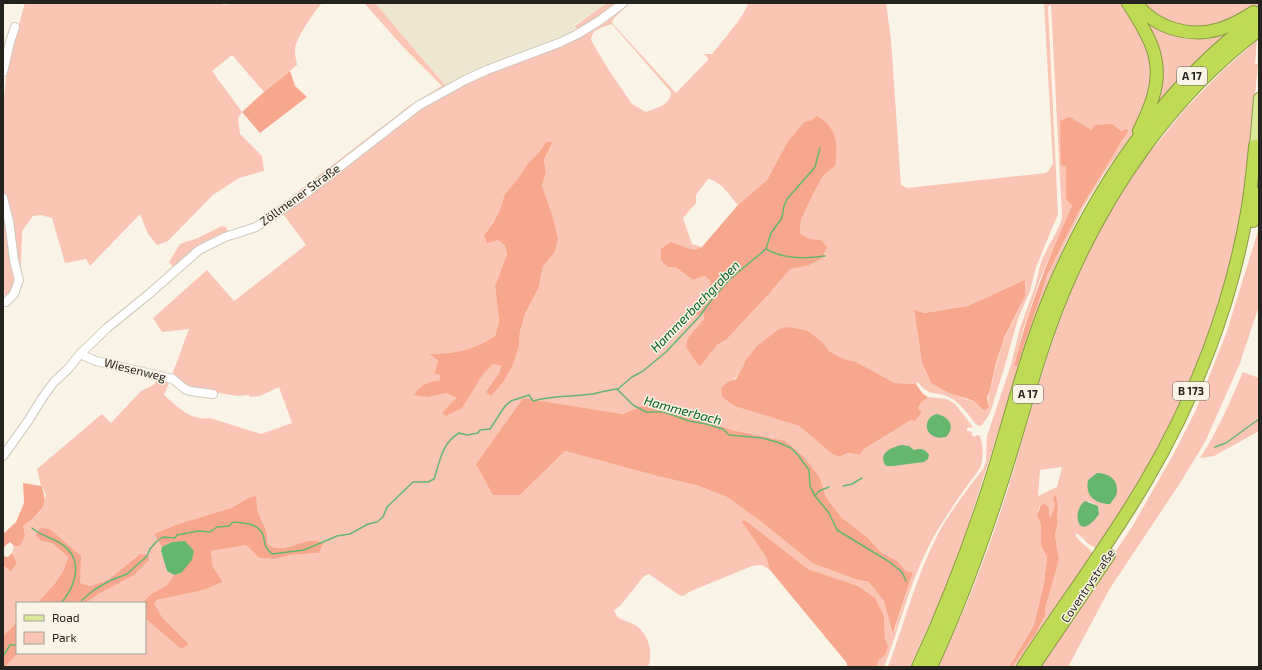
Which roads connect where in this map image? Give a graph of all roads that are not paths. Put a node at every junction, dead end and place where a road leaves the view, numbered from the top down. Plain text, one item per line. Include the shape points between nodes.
1 (623, 3) edge
2 (1128, 3) edge
3 (1136, 3) edge
4 (1259, 10) edge
5 (1259, 16) edge
6 (15, 27) dead end
7 (1259, 30) edge
8 (3, 72) edge
9 (1259, 98) edge
10 (1134, 143) junction
11 (1258, 146) edge
12 (1259, 193) edge
13 (3, 198) edge
14 (3, 302) edge
15 (80, 354) junction
16 (212, 394) dead end
17 (3, 456) edge
18 (918, 667) edge
19 (931, 667) edge
20 (1023, 667) edge
21 (1033, 667) edge

1 - 15 street, Zöllmener Straße via 576,35 486,70 418,106 302,196 256,227 225,237 199,250
2 - 10 highway via 1149,38 1157,65 1153,98
3 - 4 highway via 1146,14 1160,23 1175,30 1197,33 1222,28
5 - 10 highway, A 17 via 1206,61
6 - 8 street
7 - 19 highway, A 17 via 1210,72 1155,134 1114,192 1089,236 1047,335 986,532 964,592
9 - 11 main road, B 173
10 - 18 highway, A 17 via 1097,200 1058,277 1035,337 971,538
11 - 20 highway, B 173 via 1234,271 1214,334 1189,397 1146,482
12 - 21 highway, Coventrystraße / B 173 via 1243,268 1228,319 1180,436 1142,504
13 - 14 street via 19,280 14,294
15 - 16 street, Wiesenweg via 96,361 173,379 190,391
15 - 17 street, Zöllmener Straße via 42,397

